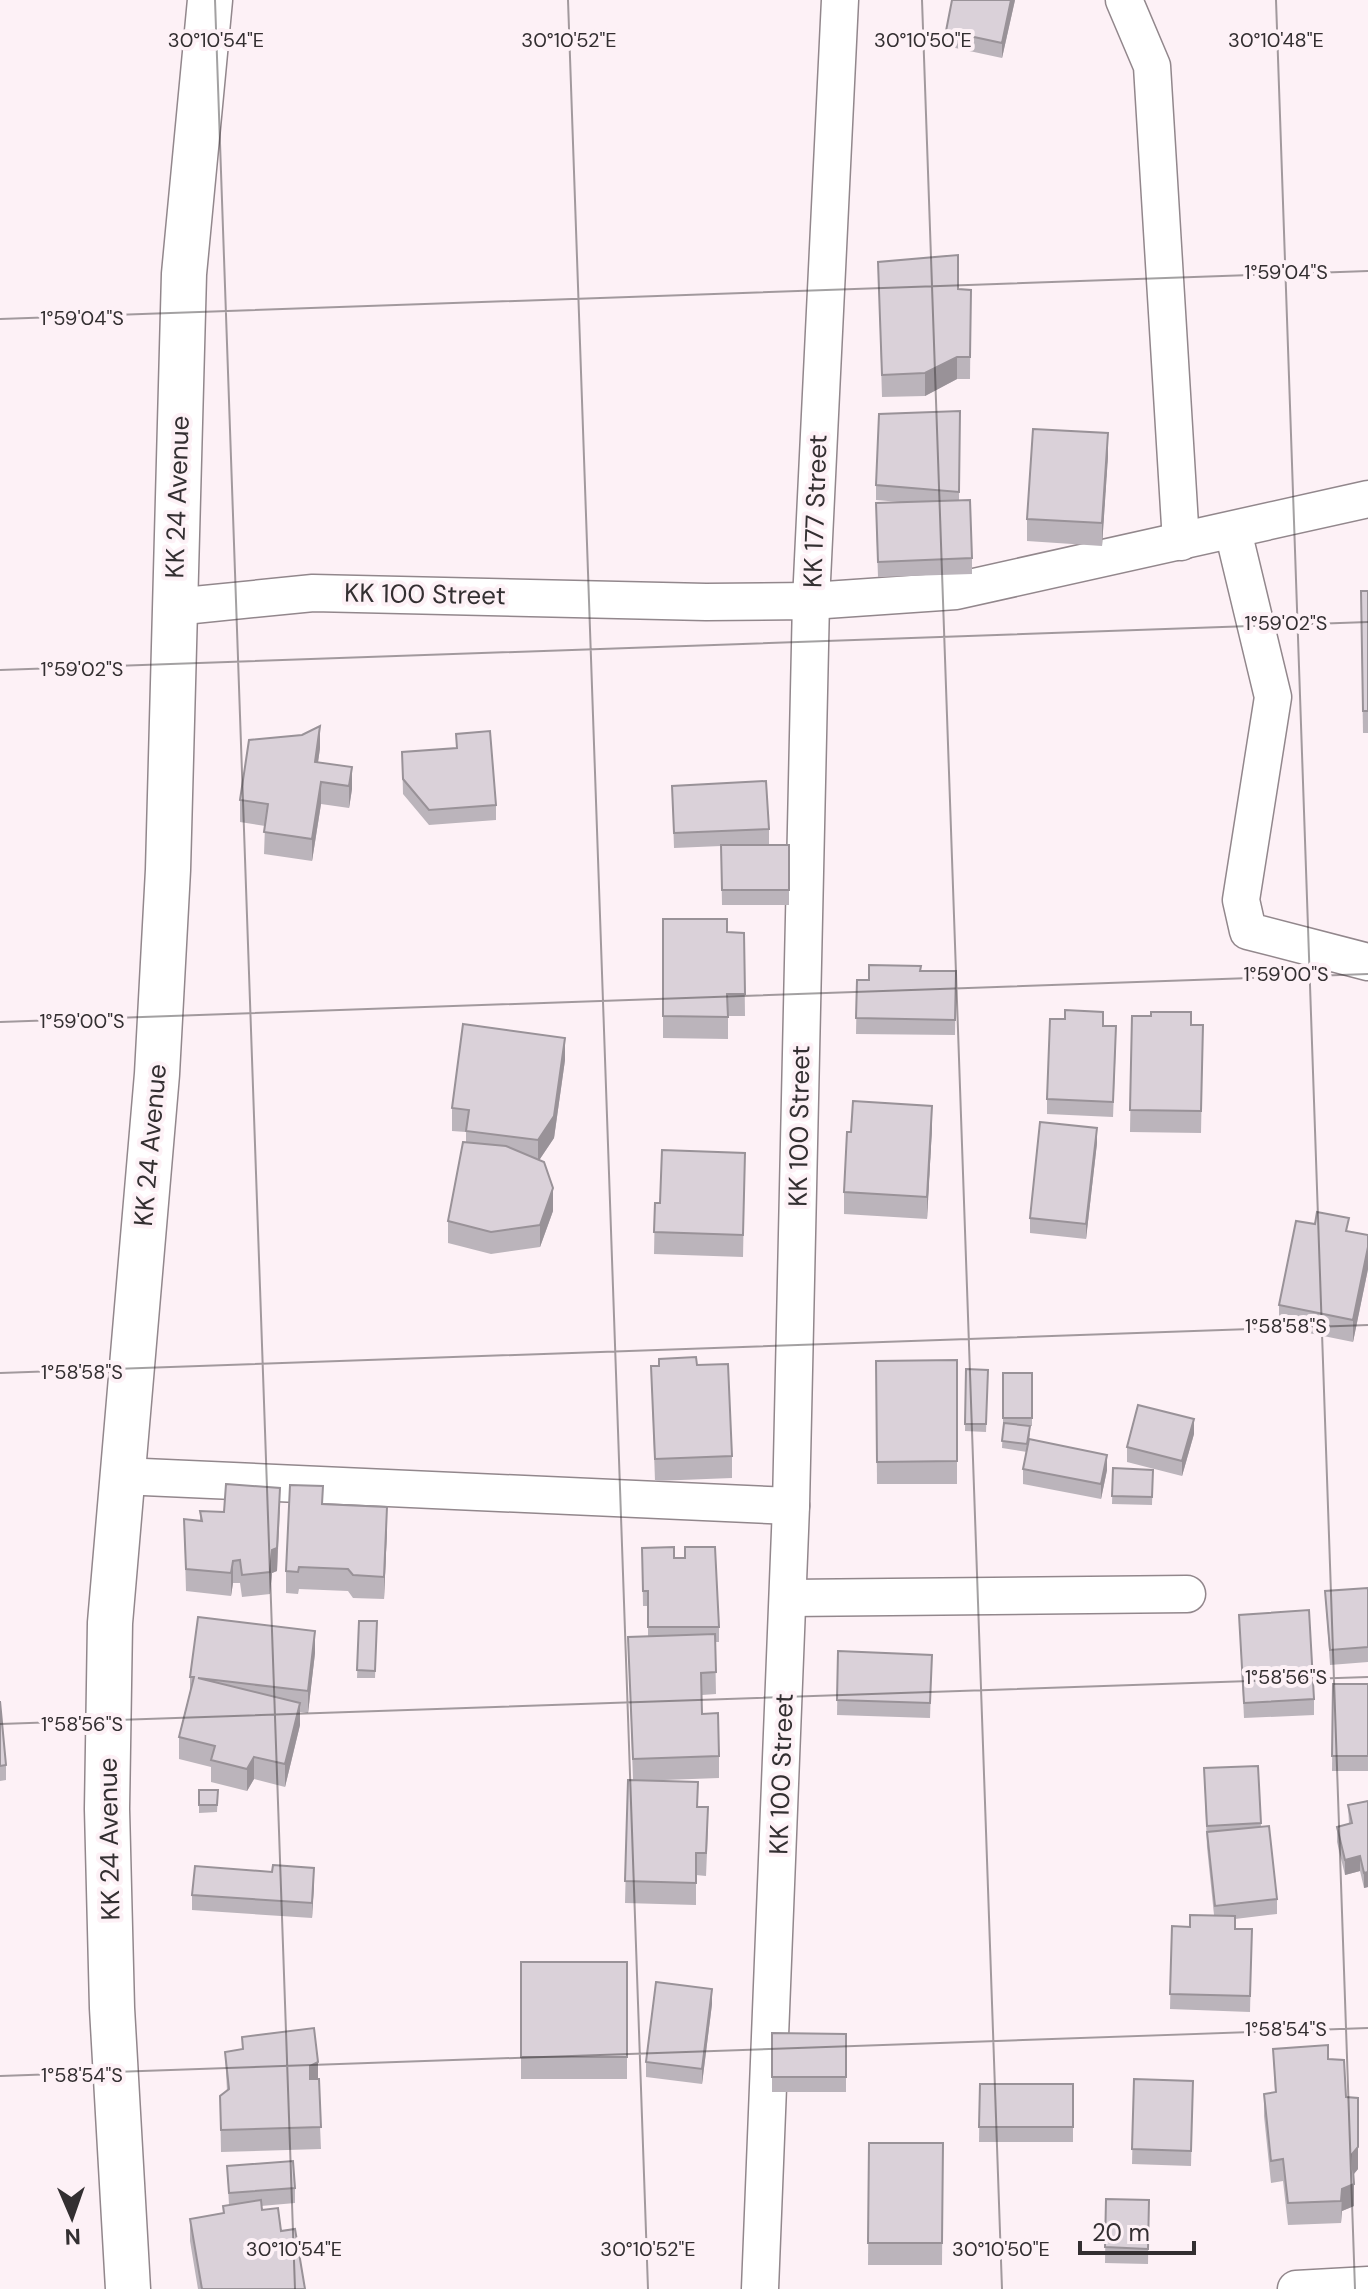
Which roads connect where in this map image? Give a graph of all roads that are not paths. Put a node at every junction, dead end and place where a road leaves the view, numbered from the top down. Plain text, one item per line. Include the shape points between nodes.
1 (210, 0) edge
2 (840, 0) edge
3 (1124, 0) edge
4 (1368, 499) edge
5 (1233, 531) junction
6 (1181, 542) junction
7 (811, 601) junction
8 (174, 607) junction
9 (1368, 962) edge
10 (121, 1476) junction
11 (791, 1506) junction
12 (1187, 1594) dead end
13 (788, 1598) junction
14 (1368, 2285) edge
15 (128, 2289) edge
16 (760, 2289) edge
17 (1296, 2289) edge

1 - 8 street, KK 24 Avenue via 184,274
2 - 7 street, KK 177 Street
3 - 6 street via 1152,66
4 - 5 street, KK 177 Street
5 - 6 street, KK 177 Street
5 - 9 street via 1273,697 1241,900 1248,931
6 - 7 street, KK 177 Street via 956,591
7 - 8 street, KK 100 Street via 313,593
7 - 11 street, KK 100 Street
8 - 10 street, KK 24 Avenue via 157,1074
10 - 11 street
10 - 15 street, KK 24 Avenue via 110,1623 107,1809
11 - 13 street, KK 100 Street
12 - 13 street
13 - 16 street, KK 100 Street
14 - 17 street

